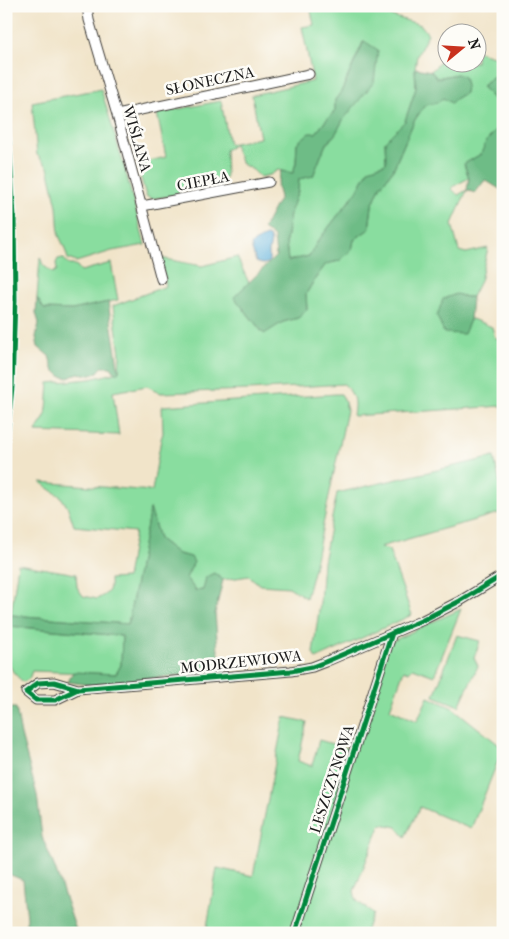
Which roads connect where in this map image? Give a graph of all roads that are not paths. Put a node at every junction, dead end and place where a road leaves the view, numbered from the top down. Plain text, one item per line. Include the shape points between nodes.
1 (86, 6) edge
2 (309, 74) dead end
3 (117, 115) junction
4 (269, 182) dead end
5 (142, 206) junction
6 (162, 279) dead end
7 (503, 575) edge
8 (392, 633) junction
9 (78, 689) junction
10 (295, 933) edge

1 - 3 street, WIŚLANA
2 - 3 street, SŁONECZNA
3 - 5 street, WIŚLANA
4 - 5 street, CIEPŁA
5 - 6 street, WIŚLANA
7 - 8 street, MODRZEWIOWA via 423,620
8 - 9 street, MODRZEWIOWA via 312,667 291,671
8 - 10 street, LESZCZYNOWA
9 - 9 street, MODRZEWIOWA via 54,682 38,683 26,692 36,700 55,700

